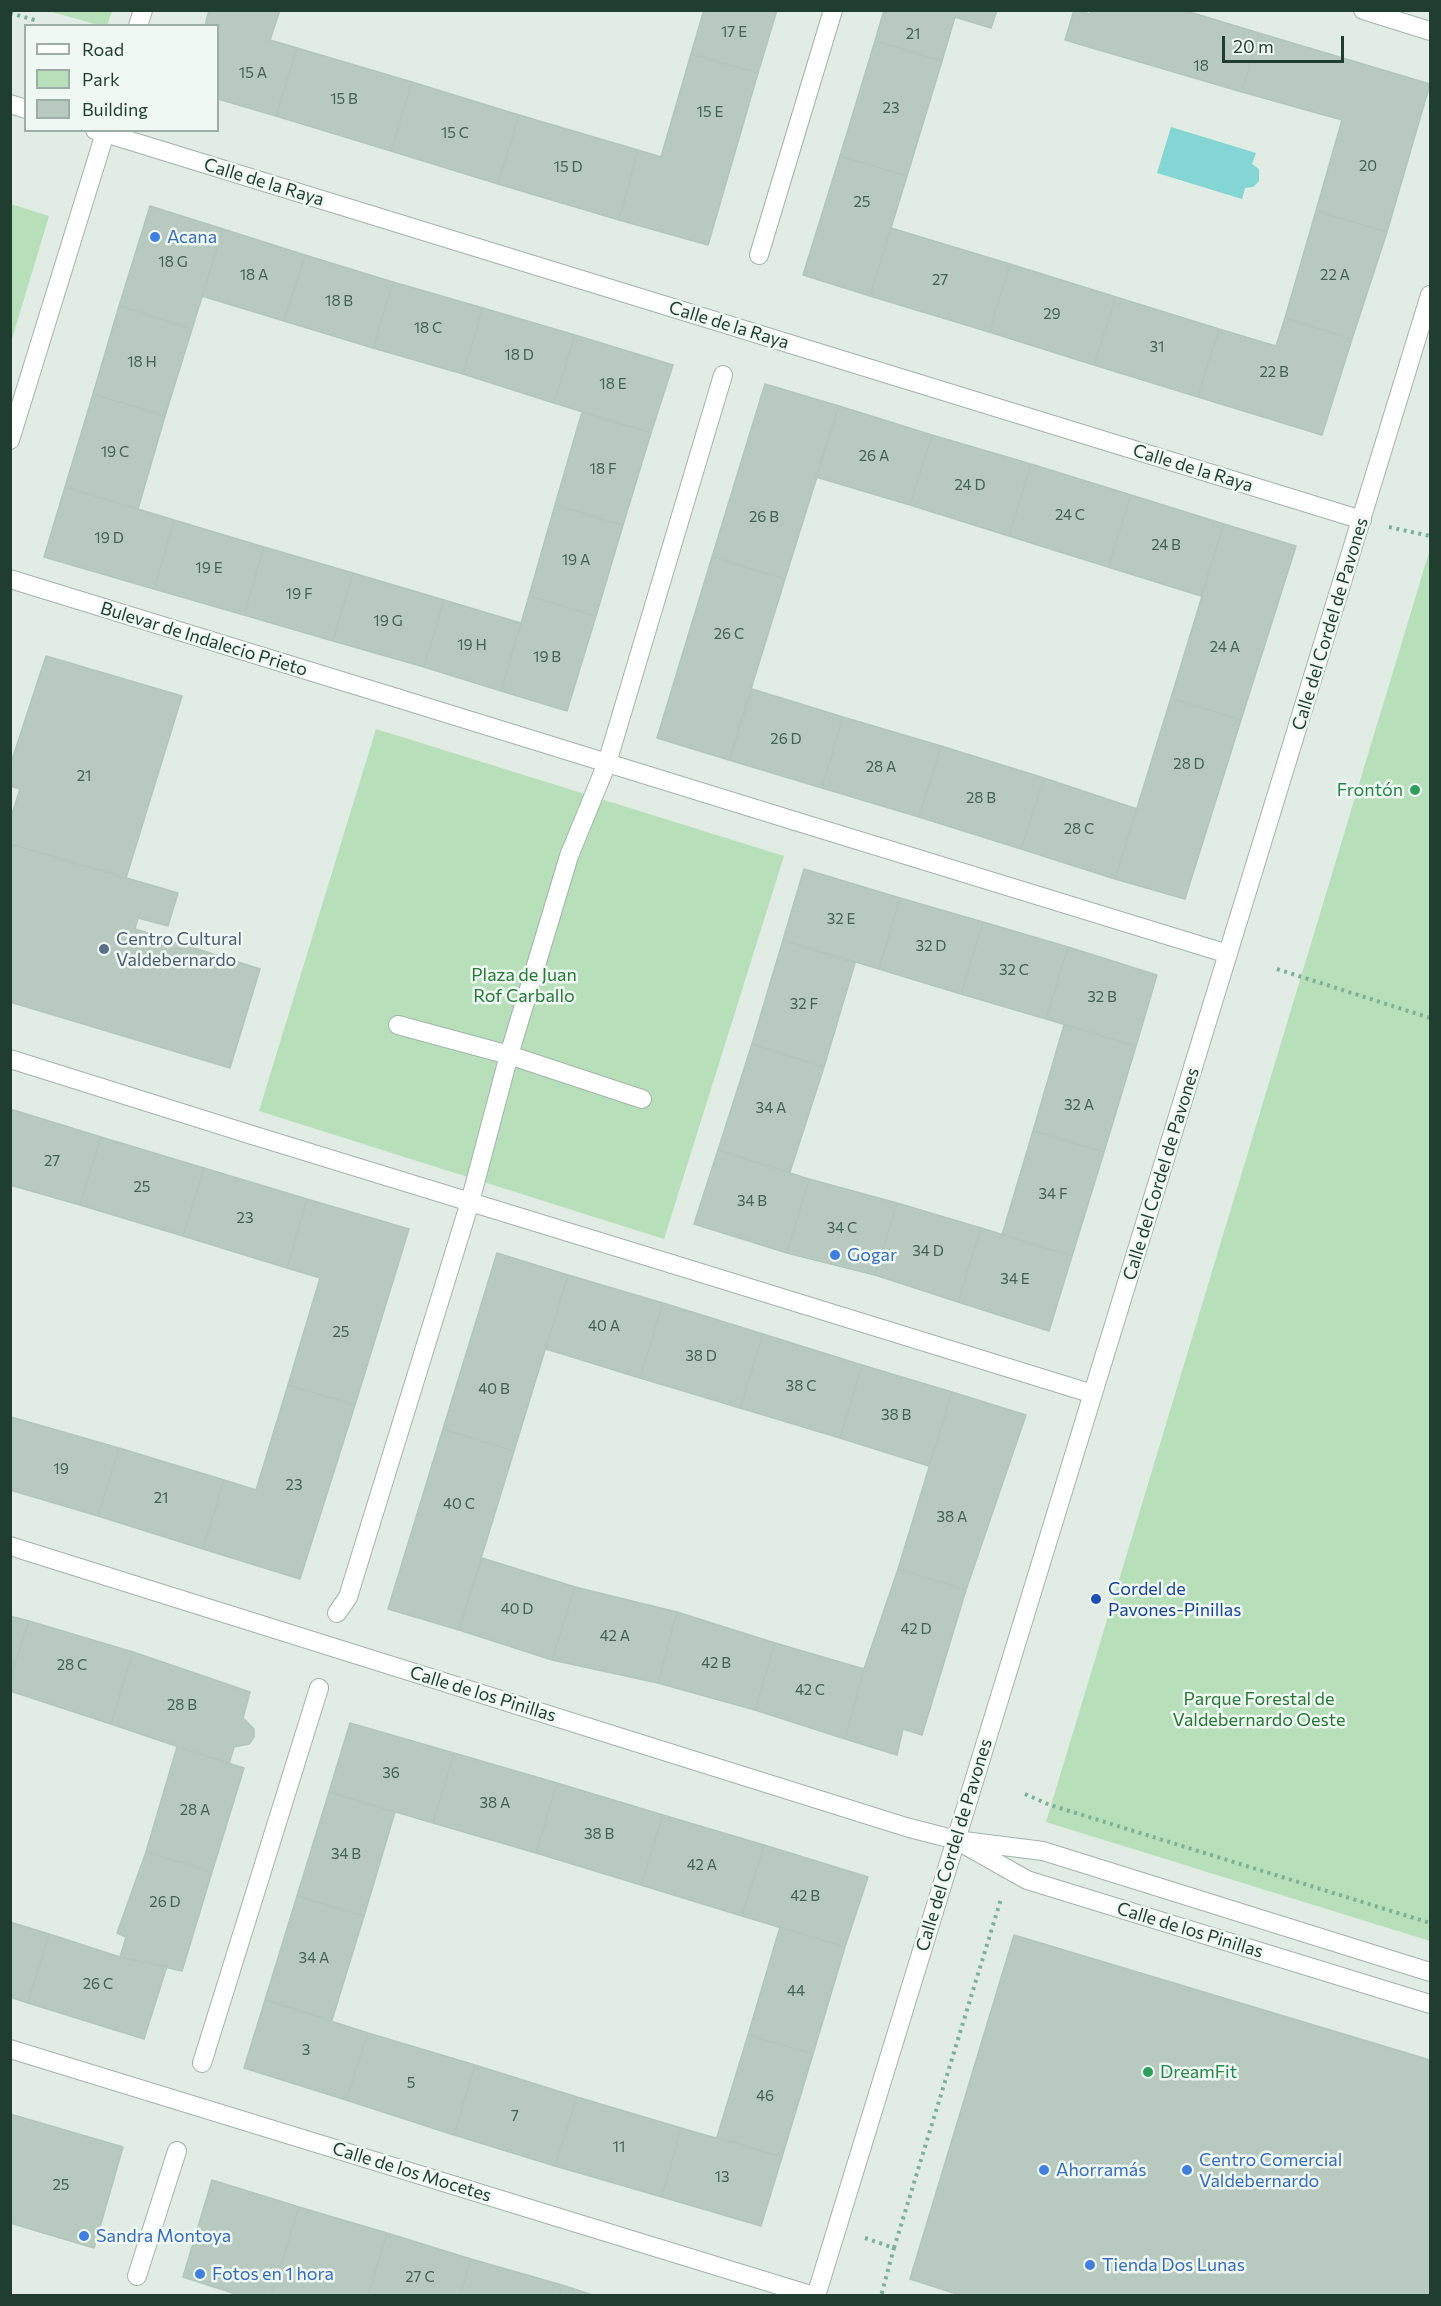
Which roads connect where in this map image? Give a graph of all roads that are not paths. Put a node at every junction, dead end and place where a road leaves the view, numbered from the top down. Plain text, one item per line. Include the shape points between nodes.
1 (833, 10) edge
2 (1363, 10) edge
3 (1431, 31) edge
4 (102, 132) edge
5 (759, 255) dead end
6 (1431, 295) edge
7 (723, 375) dead end
8 (10, 440) edge
9 (1362, 520) junction
10 (10, 579) edge
11 (607, 763) junction
12 (1228, 954) junction
13 (399, 1025) dead end
14 (508, 1056) junction
15 (10, 1059) edge
16 (642, 1099) dead end
17 (470, 1202) junction
18 (1093, 1394) junction
19 (10, 1546) edge
20 (337, 1613) dead end
21 (319, 1688) dead end
22 (956, 1840) junction
23 (1431, 1972) edge
24 (1431, 2004) edge
25 (10, 2049) edge
26 (202, 2063) dead end
27 (177, 2151) dead end
28 (137, 2276) dead end
29 (815, 2295) edge

1 - 5 street
2 - 3 street
4 - 8 street
4 - 9 street, Calle de la Raya
6 - 9 street, Calle del Cordel de Pavones
7 - 11 street
9 - 12 street, Calle del Cordel de Pavones
10 - 11 street, Bulevar de Indalecio Prieto
11 - 12 street, Bulevar de Indalecio Prieto
11 - 14 street via 569,856
12 - 18 street, Calle del Cordel de Pavones
13 - 14 street
14 - 16 street
14 - 17 street
15 - 17 street
17 - 18 street
17 - 20 street via 348,1597
18 - 22 street, Calle del Cordel de Pavones
19 - 22 street, Calle de los Pinillas
21 - 26 street
22 - 23 street, Calle de los Pinillas via 1043,1851
22 - 24 street, Calle de los Pinillas via 1027,1880
22 - 29 street, Calle del Cordel de Pavones
25 - 29 street, Calle de los Mocetes
27 - 28 street

